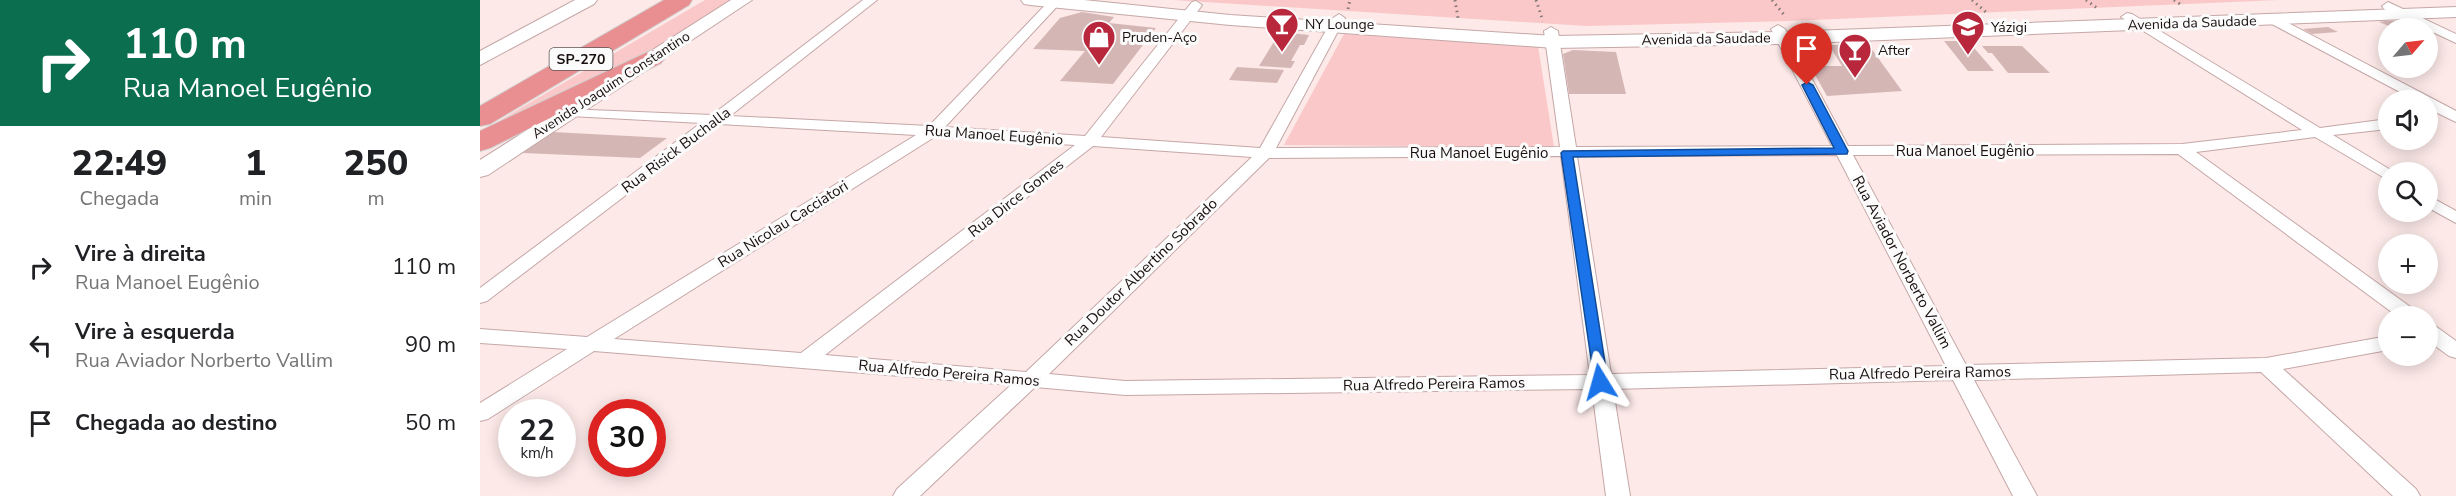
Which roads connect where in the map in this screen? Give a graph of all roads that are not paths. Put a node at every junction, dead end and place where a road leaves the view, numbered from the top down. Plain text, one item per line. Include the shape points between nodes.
1 (588, 0) edge
2 (652, 0) edge
3 (681, 0) edge
4 (743, 0) edge
5 (871, 0) edge
6 (1030, 0) edge
7 (1133, 0) edge
8 (1055, 2) edge
9 (2456, 3) edge
10 (2396, 10) junction
11 (1192, 11) junction
12 (2456, 12) edge
13 (2275, 20) junction
14 (2134, 21) junction
15 (1336, 22) junction
16 (1783, 30) junction
17 (1550, 32) junction
18 (2456, 39) edge
19 (652, 58) junction
20 (480, 59) edge
21 (2405, 90) edge
22 (480, 97) edge
23 (2438, 107) edge
24 (570, 112) junction
25 (2455, 116) edge
26 (480, 118) edge
27 (718, 118) junction
28 (2438, 118) edge
29 (2378, 125) edge
30 (933, 130) junction
31 (2319, 132) junction
32 (1090, 141) junction
33 (480, 142) edge
34 (2182, 149) junction
35 (1842, 151) junction
36 (1264, 153) junction
37 (1567, 153) junction
38 (2378, 169) edge
39 (480, 170) edge
40 (2438, 207) edge
41 (2456, 218) edge
42 (480, 297) edge
43 (2395, 306) edge
44 (2456, 332) edge
45 (2438, 333) edge
46 (480, 336) edge
47 (2438, 339) edge
48 (592, 343) junction
49 (2378, 346) edge
50 (2456, 351) edge
51 (805, 360) junction
52 (2266, 365) junction
53 (1960, 372) junction
54 (1029, 381) junction
55 (1600, 382) junction
56 (484, 412) edge
57 (905, 496) edge
58 (1618, 496) edge
59 (2025, 496) edge
60 (2409, 496) edge

1 - 20 street
2 - 22 highway, SP-270
3 - 26 highway, SP-270
4 - 19 street, Avenida Joaquim Constantino
5 - 27 street, Rua Risick Buchalla
6 - 8 street, Avenida da Saudade
7 - 11 street, Avenida da Saudade
8 - 11 street, Avenida da Saudade
8 - 30 street, Rua Nicolau Cacciatori
9 - 10 street, Avenida da Saudade
10 - 12 street, Avenida da Saudade
10 - 13 street, Avenida da Saudade
10 - 14 street, Avenida da Saudade
10 - 18 street
11 - 15 street, Avenida da Saudade
11 - 32 street, Rua Dirce Gomes
13 - 14 street, Avenida da Saudade
13 - 21 street
14 - 16 street, Avenida da Saudade
14 - 31 street
15 - 17 street, Avenida da Saudade
15 - 36 street, Rua Doutor Albertino Sobrado
16 - 17 street, Avenida da Saudade
16 - 35 street, Rua Aviador Norberto Vallim
17 - 37 street
19 - 24 street, Avenida Joaquim Constantino
19 - 33 highway
23 - 25 street
24 - 27 street, Rua Manoel Eugênio
24 - 39 street, Avenida Joaquim Constantino
25 - 28 street
27 - 30 street, Rua Manoel Eugênio
27 - 42 street, Rua Risick Buchalla
29 - 31 street, Rua Manoel Eugênio
30 - 32 street, Rua Manoel Eugênio
30 - 48 street, Rua Nicolau Cacciatori
31 - 34 street, Rua Manoel Eugênio
31 - 38 street
32 - 36 street, Rua Manoel Eugênio
32 - 51 street, Rua Dirce Gomes
34 - 35 street, Rua Manoel Eugênio
34 - 43 street
35 - 37 street, Rua Manoel Eugênio
35 - 53 street, Rua Aviador Norberto Vallim
36 - 37 street, Rua Manoel Eugênio
36 - 54 street, Rua Doutor Albertino Sobrado
37 - 55 street
40 - 41 street
44 - 45 street
46 - 48 street, Rua Alfredo Pereira Ramos
47 - 50 street
48 - 51 street, Rua Alfredo Pereira Ramos
48 - 56 street, Rua Nicolau Cacciatori
49 - 52 street, Rua Alfredo Pereira Ramos
51 - 54 street, Rua Alfredo Pereira Ramos
52 - 53 street, Rua Alfredo Pereira Ramos
52 - 60 street
53 - 55 street, Rua Alfredo Pereira Ramos
53 - 59 street, Rua Aviador Norberto Vallim
54 - 55 street, Rua Alfredo Pereira Ramos via 1125,388
54 - 57 street, Rua Doutor Albertino Sobrado
55 - 58 street

